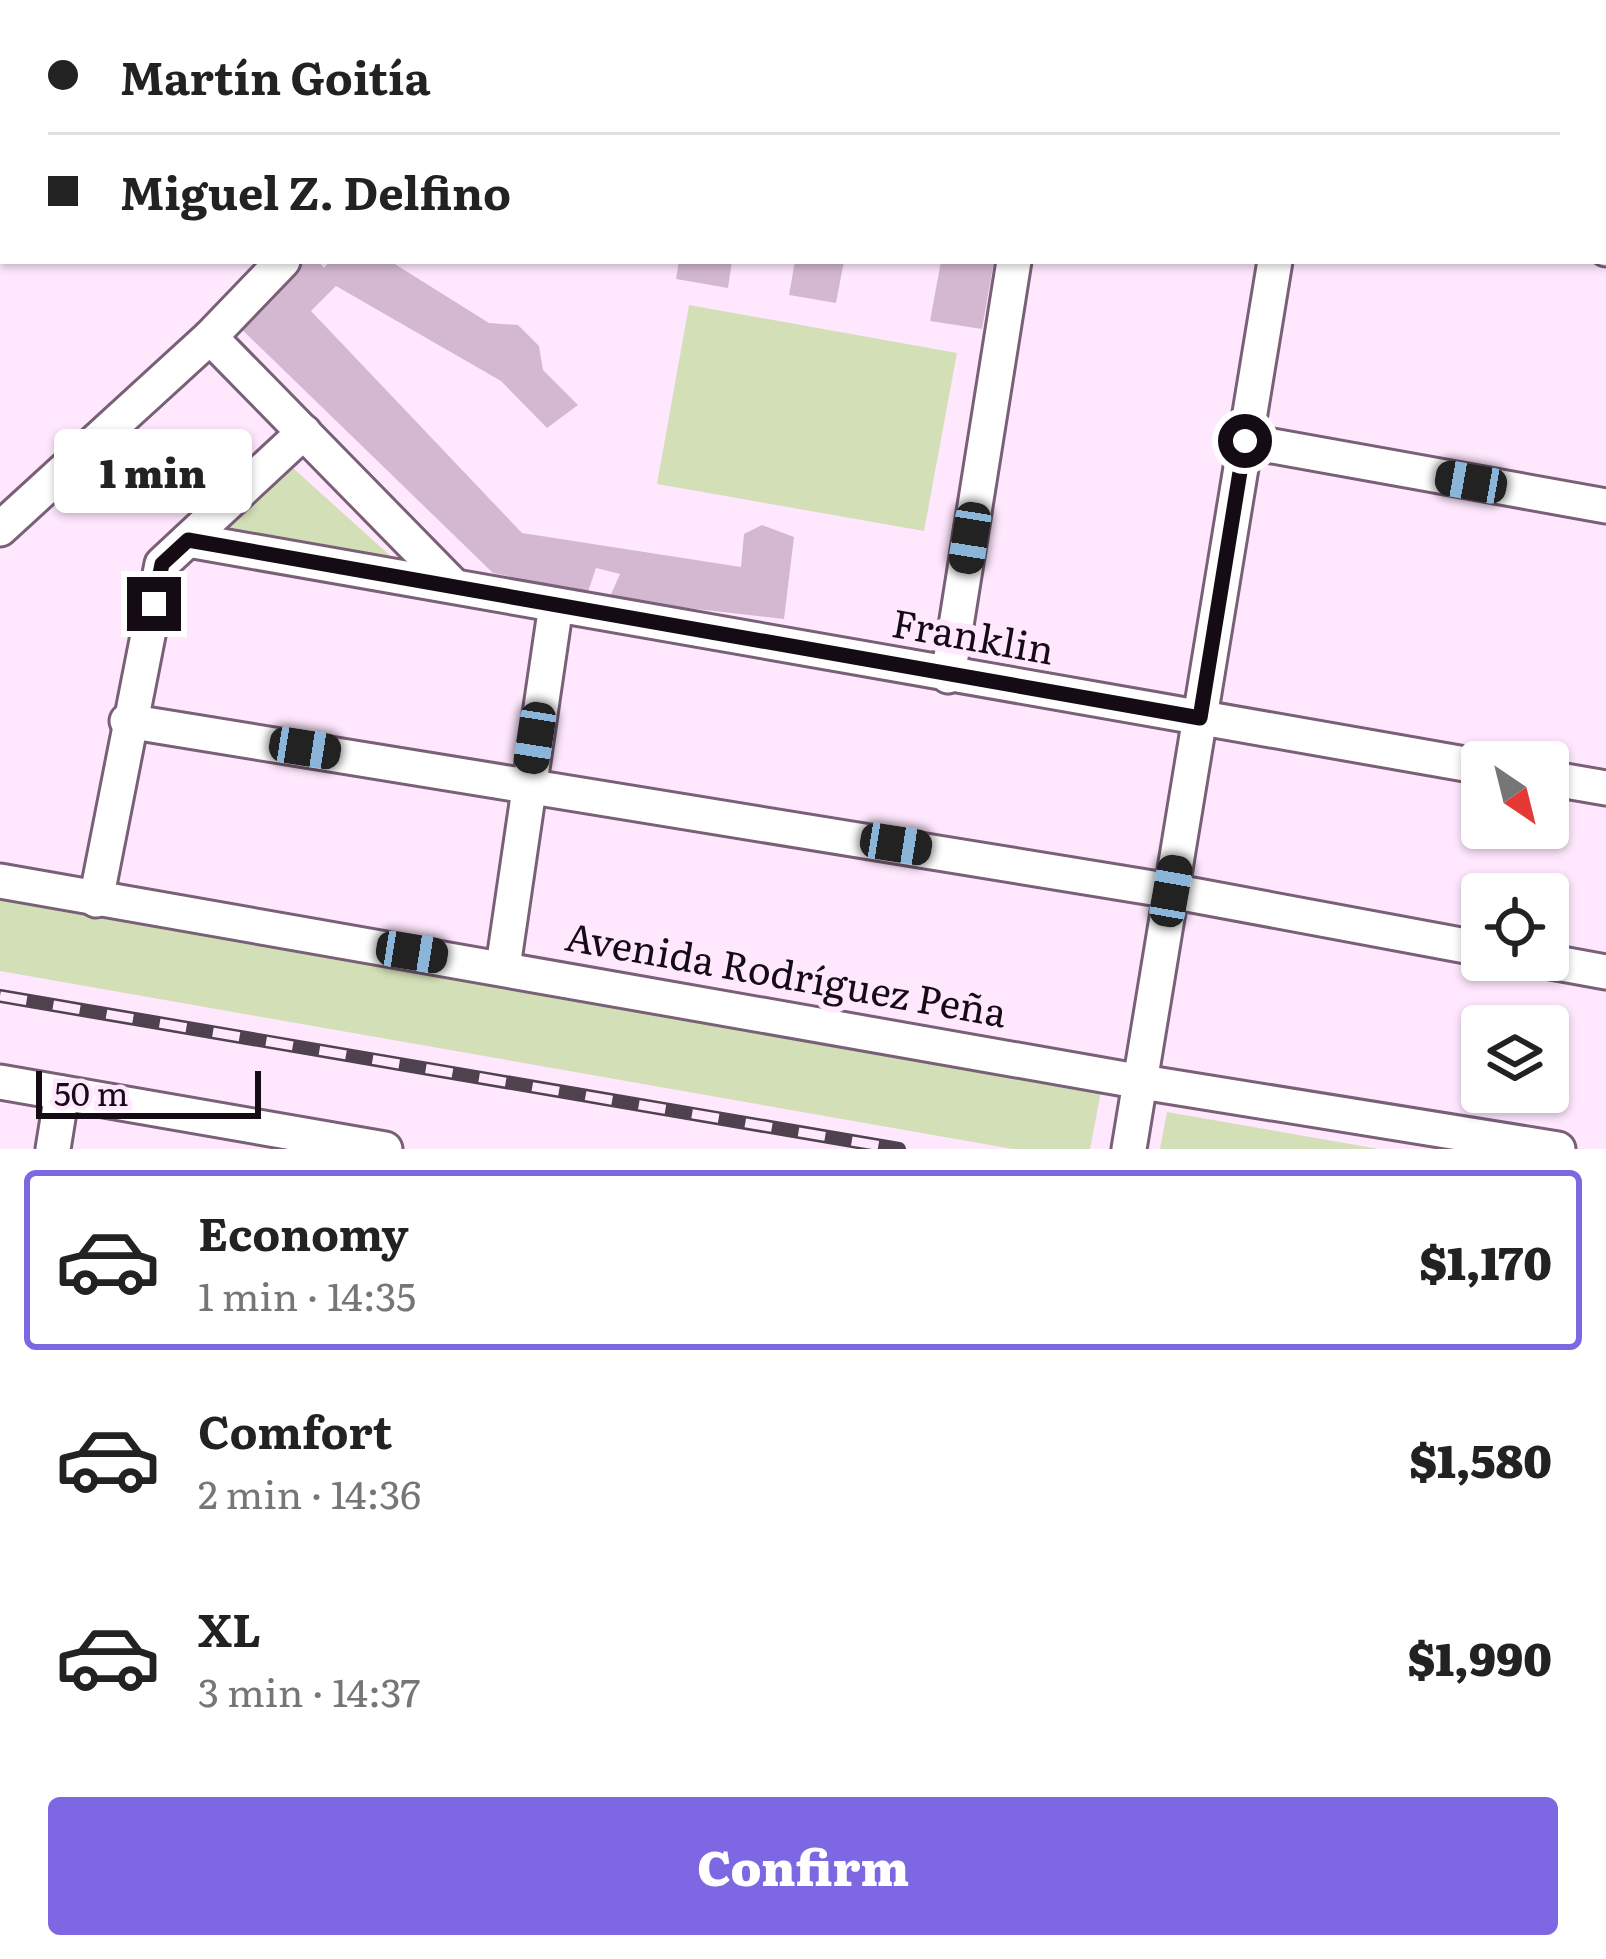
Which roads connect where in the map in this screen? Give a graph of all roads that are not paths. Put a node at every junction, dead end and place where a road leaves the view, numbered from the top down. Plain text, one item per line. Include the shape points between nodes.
1 (280, 264) edge
2 (1014, 264) edge
3 (1274, 264) edge
4 (210, 337) junction
5 (304, 432) junction
6 (1245, 441) junction
7 (1606, 506) edge
8 (0, 529) edge
9 (188, 540) junction
10 (452, 583) junction
11 (556, 605) junction
12 (948, 676) junction
13 (1200, 718) junction
14 (127, 722) junction
15 (1461, 763) edge
16 (1569, 782) edge
17 (528, 783) junction
18 (1606, 788) edge
19 (0, 881) edge
20 (1171, 891) junction
21 (96, 900) junction
22 (1461, 945) edge
23 (1569, 966) edge
24 (503, 967) junction
25 (1606, 973) edge
26 (0, 1082) edge
27 (1142, 1082) junction
28 (62, 1093) junction
29 (53, 1149) edge
30 (385, 1149) edge
31 (1129, 1149) edge
32 (1558, 1149) edge

1 - 4 street
2 - 12 street
3 - 6 street
4 - 5 street
4 - 8 street
5 - 9 street
5 - 10 street
6 - 7 street
6 - 13 street
9 - 10 street, Franklin
9 - 14 street via 162,564
10 - 11 street, Franklin
11 - 12 street, Franklin
11 - 17 street
12 - 13 street, Franklin
13 - 15 street, Franklin
13 - 20 street
14 - 17 street
14 - 21 street
16 - 18 street
17 - 20 street
17 - 24 street
19 - 21 street, Avenida Rodríguez Peña
20 - 22 street
20 - 27 street
21 - 24 street, Avenida Rodríguez Peña
23 - 25 street
24 - 27 street, Avenida Rodríguez Peña
26 - 28 street
27 - 31 street
27 - 32 street, Avenida Rodríguez Peña
28 - 29 street
28 - 30 street

